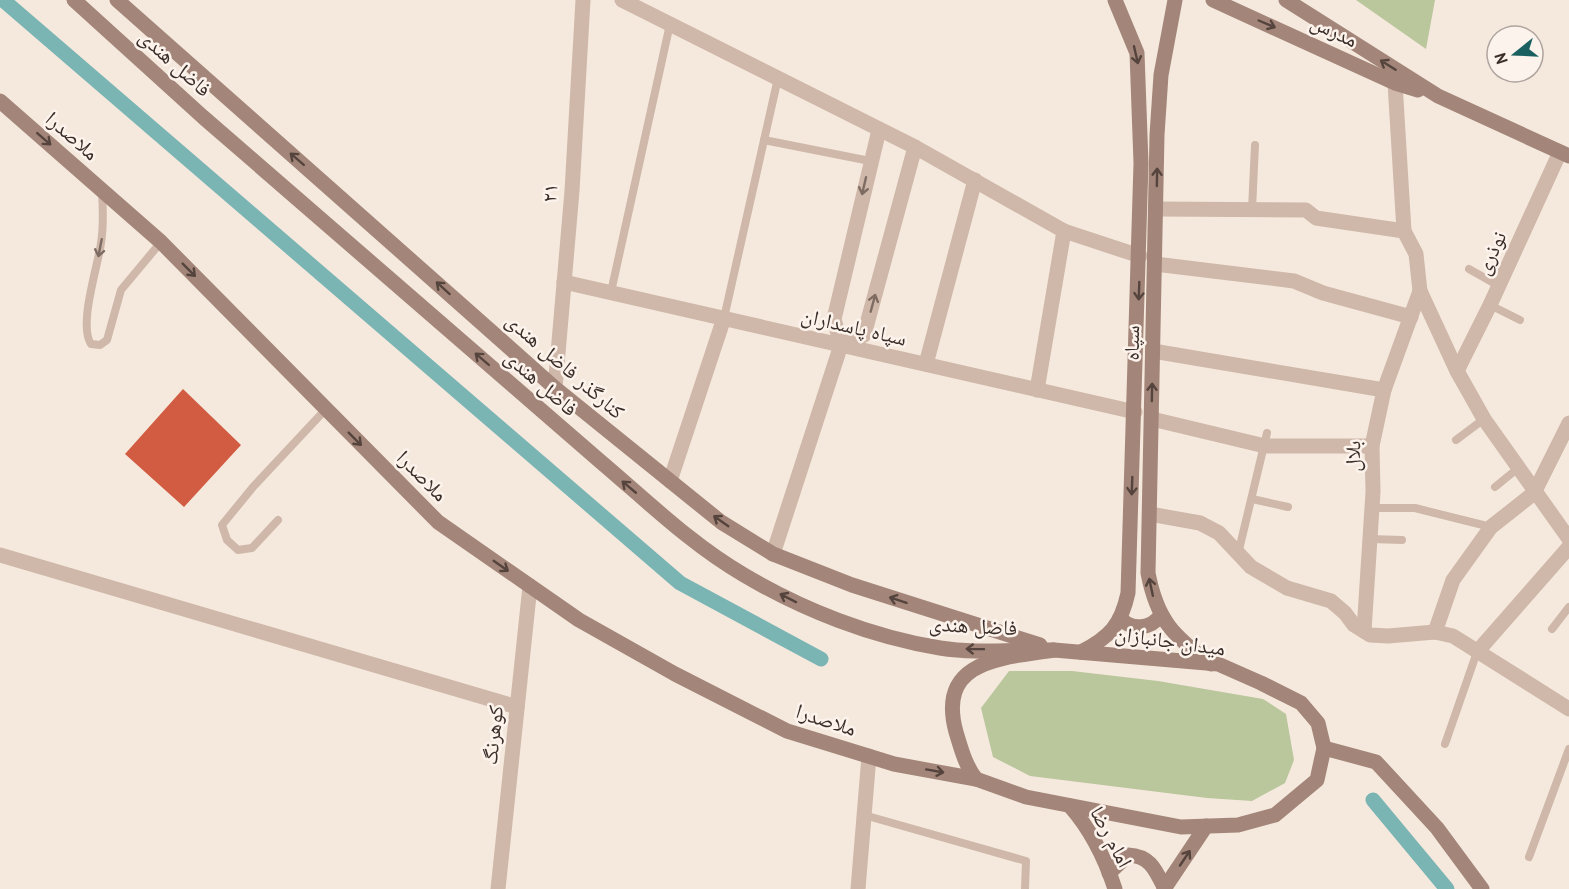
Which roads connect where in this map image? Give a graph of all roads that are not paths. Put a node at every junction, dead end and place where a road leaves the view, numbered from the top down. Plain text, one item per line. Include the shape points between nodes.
1 (74, 0) edge
2 (117, 0) edge
3 (584, 0) edge
4 (622, 0) edge
5 (1115, 0) edge
6 (1175, 0) edge
7 (1213, 0) edge
8 (1286, 0) edge
9 (670, 24) junction
10 (778, 78) junction
11 (1395, 83) junction
12 (1438, 96) junction
13 (0, 101) edge
14 (879, 130) junction
15 (764, 140) junction
16 (1255, 145) dead end
17 (915, 147) junction
18 (1565, 154) edge
19 (870, 161) junction
20 (975, 180) junction
21 (102, 190) junction
22 (1156, 209) junction
23 (1252, 210) junction
24 (1064, 231) junction
25 (1404, 231) junction
26 (161, 242) junction
27 (1140, 256) junction
28 (1155, 264) junction
29 (1469, 269) dead end
30 (564, 282) junction
31 (1499, 286) junction
32 (1420, 291) junction
33 (611, 292) junction
34 (1490, 304) junction
35 (1411, 317) junction
36 (724, 318) junction
37 (1520, 320) dead end
38 (841, 345) junction
39 (1153, 351) junction
40 (926, 364) junction
41 (1456, 371) junction
42 (555, 388) junction
43 (1036, 390) junction
44 (1384, 390) junction
45 (326, 409) junction
46 (1135, 412) junction
47 (1152, 418) junction
48 (1484, 419) junction
49 (1569, 423) edge
50 (1266, 439) junction
51 (1456, 440) dead end
52 (1372, 446) junction
53 (1517, 469) junction
54 (670, 481) junction
55 (1495, 487) dead end
56 (1534, 493) junction
57 (1252, 499) junction
58 (1288, 507) dead end
59 (1372, 508) junction
60 (1150, 514) junction
61 (278, 520) dead end
62 (1491, 527) junction
63 (1370, 539) junction
64 (1569, 539) edge
65 (1402, 540) dead end
66 (1569, 546) edge
67 (773, 554) junction
68 (0, 555) edge
69 (1238, 555) junction
70 (530, 586) junction
71 (1569, 608) edge
72 (1161, 615) junction
73 (1120, 618) junction
74 (1552, 630) dead end
75 (1364, 631) junction
76 (1435, 632) junction
77 (1054, 650) junction
78 (1081, 652) junction
79 (1477, 652) junction
80 (1211, 664) junction
81 (517, 706) junction
82 (1569, 709) edge
83 (1445, 744) dead end
84 (1324, 748) junction
85 (1569, 749) edge
86 (869, 756) junction
87 (976, 779) junction
88 (1070, 806) junction
89 (864, 815) junction
90 (1206, 826) junction
91 (1529, 857) dead end
92 (1109, 873) junction
93 (1164, 888) edge
94 (498, 889) edge
95 (858, 889) edge
96 (1025, 889) edge
97 (1115, 889) edge
98 (1482, 889) edge

77 -> 1 main road, فاضل هندی via 943,649 903,641 813,610 743,574 666,518 203,117
42 -> 2 main road, کنارگذر فاضل هندی
3 - 30 street, ۲۱
4 - 9 street
5 -> 27 main road, سپاه via 1137,53
22 -> 6 main road, سپاه via 1161,75
7 -> 11 main road, مدرس
12 -> 8 main road, مدرس
9 - 10 street
9 - 33 lane
10 - 14 street
10 - 15 lane
11 - 12 main road, مدرس
11 - 25 street, بلال
12 - 18 main road, مدرس
13 -> 21 main road, ملاصدرا
14 - 17 street
14 - 19 street
15 - 19 lane
15 - 36 lane
16 - 23 lane
17 - 20 street
38 -> 17 street via 864,335
18 - 31 street, نوذری
19 -> 38 street via 834,319
20 - 24 street
20 - 40 street
21 - 26 main road, ملاصدرا
21 -> 26 lane via 104,221 87,324 86,338 91,344 100,345 106,340 121,290
22 - 23 street
22 - 28 main road, سپاه
23 - 25 street via 1306,210 1316,218
24 - 27 street
24 - 43 street
25 - 32 street, بلال via 1416,254
26 -> 45 main road, ملاصدرا
27 -> 46 main road, سپاه
28 - 35 street via 1294,281
28 - 39 main road, سپاه
29 - 31 lane
30 - 33 street, سپاه پاسداران
30 - 42 street, ۲۱
31 - 34 street, نوذری
32 - 35 street, بلال
32 - 41 street, بلال
33 - 36 street, سپاه پاسداران
34 - 37 lane
34 - 41 street, نوذری
35 - 44 street, بلال
36 - 38 street, سپاه پاسداران
36 - 54 street
38 - 40 street, سپاه پاسداران
38 - 67 street
39 - 44 street
47 -> 39 main road, سپاه
40 - 43 street, سپاه پاسداران
41 - 48 street, بلال
42 - 54 main road, کنارگذر فاضل هندی
43 - 46 street, سپاه پاسداران
44 - 52 street, بلال
45 - 61 lane via 222,525 227,540 238,550 252,548
45 -> 70 main road, ملاصدرا via 438,522
46 -> 73 main road, سپاه via 1128,593
47 - 50 street
47 - 60 main road, سپاه
48 - 51 lane
48 - 53 street, بلال
49 - 56 street
50 - 52 street
50 - 57 lane
52 - 59 street, بلال
53 - 55 lane
53 - 56 street, بلال
67 -> 54 main road, کنارگذر فاضل هندی via 721,522
56 - 62 street
56 - 64 street, بلال
57 - 58 lane
57 - 69 lane
59 - 62 lane via 1415,508
59 - 63 street, بلال
60 - 69 street via 1200,523 1219,533
72 -> 60 main road, سپاه via 1148,573
62 - 76 street via 1453,580
63 - 65 lane
63 - 75 street, بلال
66 - 79 street
77 -> 67 main road, کنارگذر فاضل هندی via 852,585
68 - 81 street
69 - 75 street via 1287,588 1331,601 1354,626
70 - 81 street, کوهرنگ
70 - 86 main road, ملاصدرا via 579,620 787,732
71 - 74 lane
72 - 73 main road via 1151,624 1138,627 1127,625
72 - 80 main road, سپاه via 1179,640
73 - 78 main road, سپاه via 1107,637
75 - 76 street via 1388,636
76 - 79 street via 1453,636
77 - 78 main road, میدان جانبازان
77 - 87 main road, میدان جانبازان via 986,661 962,677 953,700 955,726 963,755
78 - 80 main road, میدان جانبازان
79 - 82 street
79 - 83 lane
80 - 84 main road, میدان جانبازان via 1301,703 1318,723
81 - 94 street, کوهرنگ
84 - 90 main road, میدان جانبازان via 1317,780 1275,815 1238,825
84 - 98 main road via 1376,762 1437,828
85 - 91 lane
86 -> 87 main road, ملاصدرا
86 - 89 street
87 - 88 main road, میدان جانبازان via 1026,797
88 - 90 main road, میدان جانبازان via 1181,827
88 - 92 main road, امام رضا via 1084,823
89 - 95 street
89 - 96 lane via 1026,861
93 -> 90 main road
92 - 93 main road via 1128,855 1141,856 1151,863
92 - 97 main road, امام رضا

